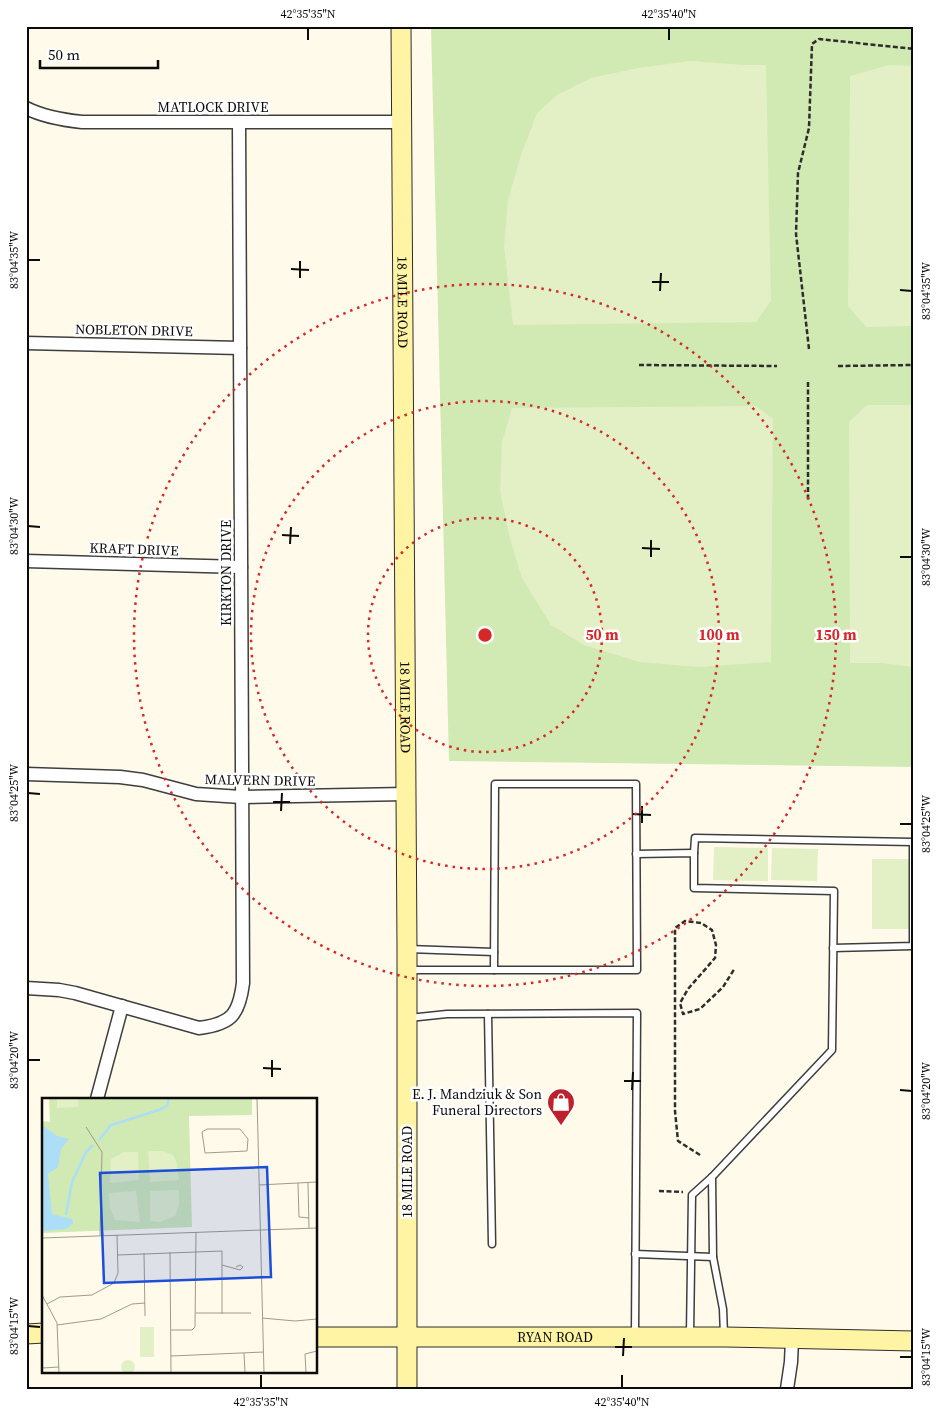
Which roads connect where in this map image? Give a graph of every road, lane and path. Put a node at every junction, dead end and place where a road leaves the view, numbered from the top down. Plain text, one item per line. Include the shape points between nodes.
1 (401, 26) edge
2 (914, 49) edge
3 (26, 108) edge
4 (239, 122) junction
5 (402, 122) junction
6 (26, 342) edge
7 (240, 348) junction
8 (809, 349) dead end
9 (639, 365) dead end
10 (778, 366) dead end
11 (838, 366) dead end
12 (914, 366) edge
13 (808, 382) dead end
14 (808, 500) dead end
15 (26, 561) edge
16 (242, 567) junction
17 (26, 774) edge
18 (406, 794) junction
19 (242, 797) junction
20 (694, 853) junction
21 (636, 854) junction
22 (833, 948) junction
23 (407, 949) junction
24 (494, 952) junction
25 (735, 968) dead end
26 (407, 970) junction
27 (494, 970) junction
28 (26, 988) edge
29 (122, 1006) junction
30 (488, 1014) junction
31 (407, 1018) junction
32 (97, 1098) edge
33 (700, 1155) dead end
34 (712, 1177) junction
35 (659, 1192) dead end
36 (685, 1192) dead end
37 (492, 1244) dead end
38 (636, 1254) junction
39 (691, 1257) junction
40 (713, 1257) junction
41 (26, 1334) edge
42 (42, 1334) edge
43 (318, 1337) edge
44 (635, 1337) junction
45 (690, 1337) junction
46 (725, 1337) junction
47 (407, 1338) junction
48 (792, 1338) junction
49 (914, 1341) edge
50 (407, 1389) edge
51 (787, 1389) edge

1 - 5 main road, 18 MILE ROAD
2 - 8 path via 819,39 812,44 809,128 798,173 796,234
3 - 4 street, MATLOCK DRIVE via 53,118 82,122
4 - 5 street, MATLOCK DRIVE
4 - 7 street, KIRKTON DRIVE
5 - 18 main road, 18 MILE ROAD
6 - 7 street, NOBLETON DRIVE
7 - 16 street, KIRKTON DRIVE
9 - 10 path
11 - 12 path
13 - 14 path
15 - 16 street, KRAFT DRIVE
16 - 19 street, KIRKTON DRIVE
17 - 19 street, MALVERN DRIVE via 120,777 196,794
18 - 19 street, MALVERN DRIVE
18 - 23 main road, 18 MILE ROAD
19 - 29 street, KIRKTON DRIVE via 243,983 237,1009 228,1021 199,1028
20 - 21 lane
20 - 22 lane via 694,888 834,891
20 - 22 lane via 695,838 913,842 913,946
21 - 24 lane via 636,784 495,784
21 - 27 lane via 637,970
22 - 34 lane via 832,1050
23 - 24 lane
23 - 26 main road, 18 MILE ROAD
24 - 27 lane
25 - 33 path via 700,1009 683,1014 680,1003 715,958 716,945 712,930 701,923 685,920 675,928 674,1111 678,1141
26 - 27 lane
26 - 31 main road, 18 MILE ROAD
28 - 29 street via 75,992
29 - 32 street
30 - 31 lane
30 - 37 lane
30 - 38 lane via 637,1014
31 - 47 main road, 18 MILE ROAD
34 - 39 lane via 692,1195
34 - 40 lane
35 - 36 path
38 - 39 lane
38 - 44 lane
39 - 40 lane
39 - 45 lane
40 - 46 lane
41 - 42 main road
43 - 47 main road, RYAN ROAD
44 - 45 main road, RYAN ROAD
44 - 47 main road, RYAN ROAD
45 - 46 main road, RYAN ROAD
46 - 48 main road, RYAN ROAD
47 - 50 main road, 18 MILE ROAD
48 - 49 main road, RYAN ROAD
48 - 51 street

